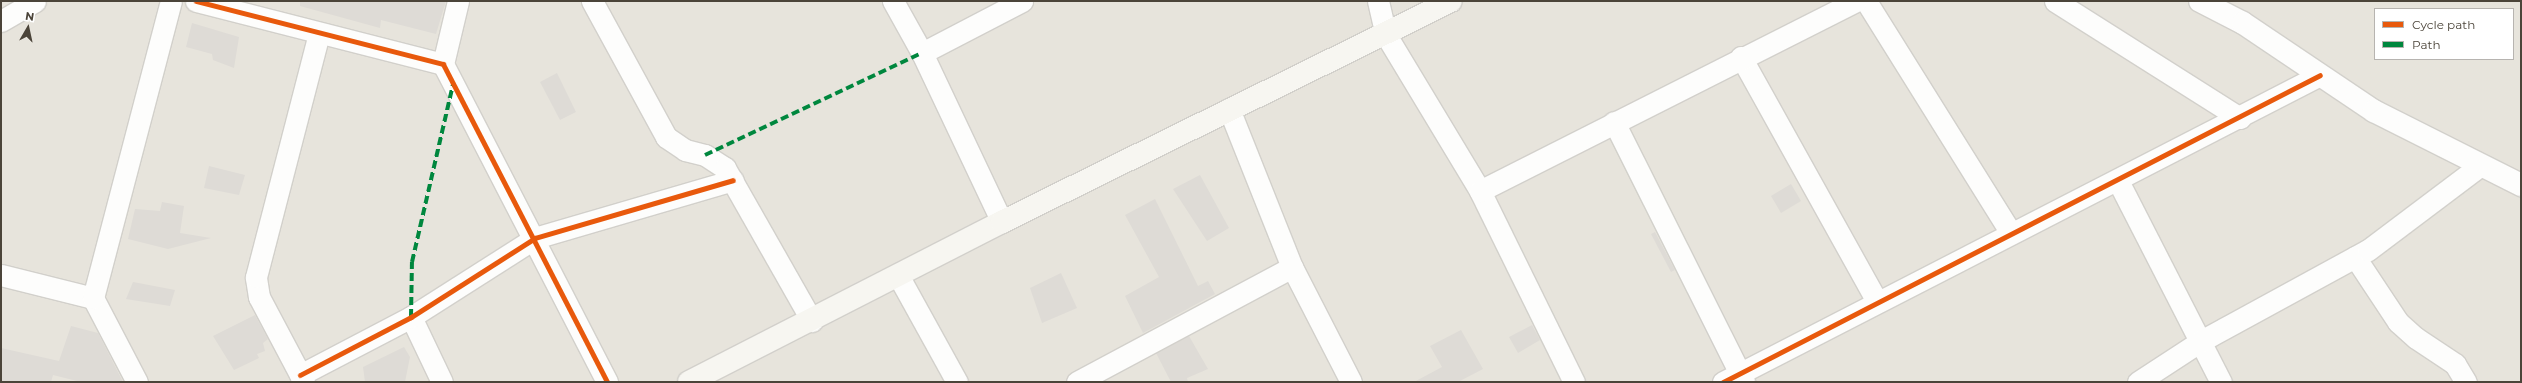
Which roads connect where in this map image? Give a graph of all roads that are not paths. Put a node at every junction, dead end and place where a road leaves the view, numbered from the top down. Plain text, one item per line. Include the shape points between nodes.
1 (34, 1) edge
2 (171, 1) edge
3 (196, 1) edge
4 (458, 1) edge
5 (592, 1) edge
6 (893, 1) edge
7 (1022, 1) edge
8 (1451, 1) edge
9 (1856, 1) edge
10 (1866, 1) edge
11 (2055, 1) edge
12 (2200, 1) edge
13 (1380, 2) edge
14 (231, 5) edge
15 (1, 21) edge
16 (320, 33) junction
17 (1386, 34) junction
18 (922, 53) junction
19 (1741, 57) junction
20 (443, 64) junction
21 (2320, 74) junction
22 (1229, 109) junction
23 (2240, 118) junction
24 (1614, 122) junction
25 (2481, 165) junction
26 (733, 180) junction
27 (2118, 181) junction
28 (2521, 185) edge
29 (1480, 192) junction
30 (1002, 222) junction
31 (2012, 233) junction
32 (535, 238) junction
33 (2355, 257) junction
34 (1292, 267) junction
35 (1, 275) edge
36 (899, 277) junction
37 (93, 298) junction
38 (1877, 301) junction
39 (411, 317) junction
40 (812, 321) junction
41 (2201, 341) junction
42 (302, 378) edge
43 (1736, 379) edge
44 (137, 382) edge
45 (442, 382) edge
46 (607, 382) edge
47 (689, 382) edge
48 (957, 382) edge
49 (1076, 382) edge
50 (1351, 382) edge
51 (1574, 382) edge
52 (2138, 382) edge
53 (2221, 382) edge
54 (2466, 382) edge

1 - 15 street
2 - 37 street
3 - 14 street
4 - 20 street
5 - 26 street via 666,137 685,150 705,155 725,168
6 - 18 street
7 - 18 street
8 - 17 main road
9 - 19 street
10 - 31 street
11 - 23 street
12 - 21 street via 2243,23
13 - 17 street
14 - 16 street
16 - 20 street
16 - 42 street via 256,277 259,297
17 - 22 main road
17 - 29 street
18 - 30 street
19 - 24 street
19 - 38 street
20 - 32 street
21 - 23 street
21 - 25 street via 2374,111
22 - 30 main road
22 - 34 street
23 - 27 street
24 - 29 street
24 - 43 street
25 - 28 street
25 - 33 street
26 - 32 street
26 - 40 street
27 - 31 street
27 - 41 street
29 - 51 street
30 - 36 main road
31 - 38 street
32 - 39 street
32 - 46 street
33 - 41 street
33 - 54 street via 2398,322 2416,338 2455,364
34 - 49 street
34 - 50 street
35 - 37 street
36 - 40 main road
36 - 48 street
37 - 44 street
38 - 43 street
39 - 42 street
39 - 45 street
40 - 47 main road
41 - 52 street
41 - 53 street

